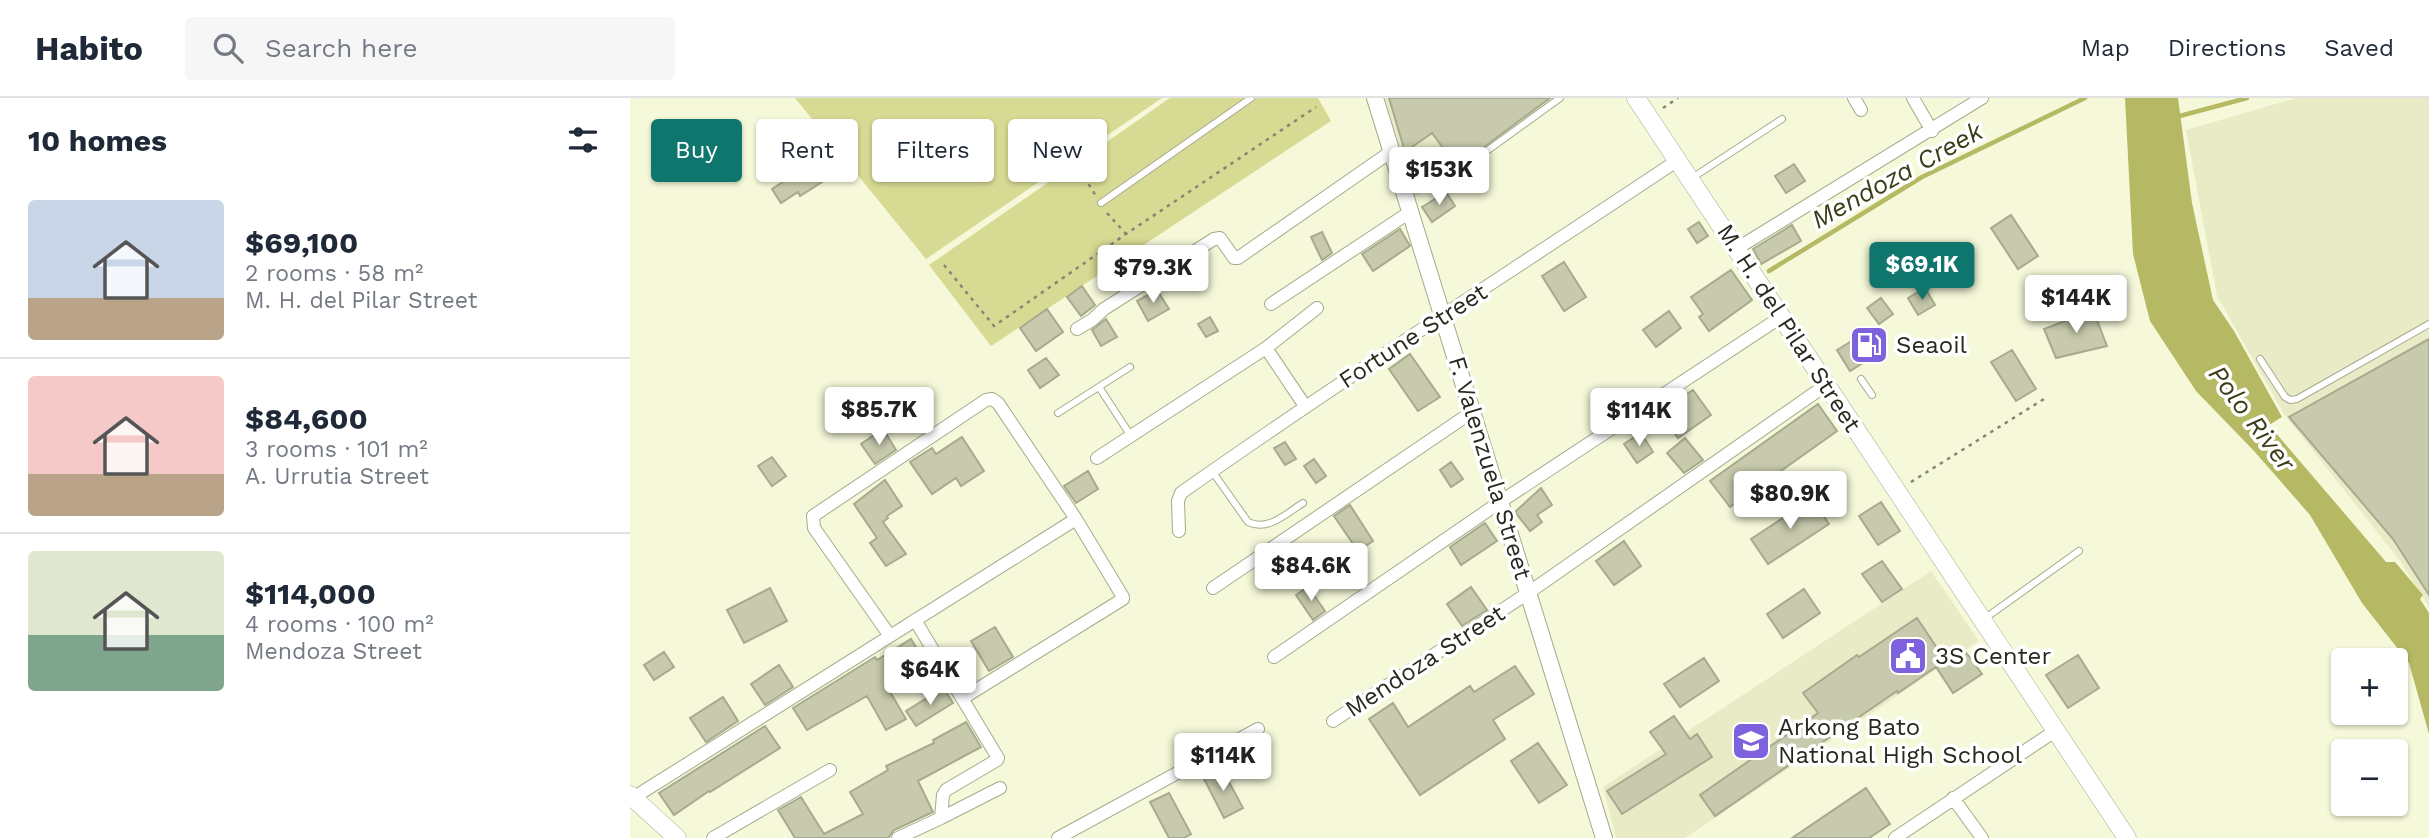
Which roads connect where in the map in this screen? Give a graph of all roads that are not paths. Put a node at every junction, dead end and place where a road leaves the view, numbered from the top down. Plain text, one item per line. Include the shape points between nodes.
1 (1251, 98) edge
2 (1375, 98) edge
3 (1560, 98) edge
4 (1636, 98) edge
5 (1854, 98) edge
6 (1913, 98) edge
7 (1982, 98) edge
8 (1861, 110) dead end
9 (1782, 119) dead end
10 (1932, 131) junction
11 (1392, 151) junction
12 (1678, 160) junction
13 (1466, 166) dead end
14 (1691, 179) junction
15 (1101, 203) road end
16 (1410, 212) junction
17 (1736, 249) junction
18 (1271, 304) dead end
19 (1317, 308) dead end
20 (1443, 317) junction
21 (1781, 317) junction
22 (2429, 324) edge
23 (1077, 329) dead end
24 (1266, 348) junction
25 (2260, 359) dead end
26 (1130, 367) dead end
27 (1861, 379) dead end
28 (1826, 385) junction
29 (1099, 387) junction
30 (1872, 395) dead end
31 (1305, 406) junction
32 (1472, 412) junction
33 (1058, 413) dead end
34 (1132, 436) junction
35 (1097, 458) dead end
36 (1212, 471) junction
37 (1500, 502) junction
38 (1303, 503) dead end
39 (1076, 519) junction
40 (1179, 531) dead end
41 (2079, 551) dead end
42 (1213, 588) dead end
43 (1528, 593) junction
44 (915, 620) junction
45 (1983, 621) junction
46 (890, 636) junction
47 (1274, 657) dead end
48 (963, 698) junction
49 (1333, 721) dead end
50 (1258, 729) dead end
51 (2056, 731) junction
52 (830, 770) dead end
53 (1000, 788) dead end
54 (632, 796) edge
55 (1954, 798) junction
56 (942, 818) junction
57 (677, 838) edge
58 (713, 838) edge
59 (898, 838) edge
60 (1058, 838) edge
61 (1604, 838) edge
62 (1895, 838) edge
63 (1982, 838) edge
64 (2127, 838) edge

1 - 15 lane
2 - 11 street, F. Valenzuela Street
3 - 13 lane
4 - 12 main road, M. H. del Pilar Street
5 - 8 street
6 - 10 street
7 - 10 street
9 - 14 lane
10 - 17 street
11 - 16 street, F. Valenzuela Street
11 - 23 street via 1238,258 1220,238 1214,239
12 - 14 main road, M. H. del Pilar Street
12 - 20 street, Fortune Street
14 - 17 main road, M. H. del Pilar Street
16 - 18 street
16 - 20 street, F. Valenzuela Street
17 - 21 main road, M. H. del Pilar Street
19 - 24 street
20 - 31 street, Fortune Street
20 - 32 street, F. Valenzuela Street
21 - 28 main road, M. H. del Pilar Street
21 - 37 street
22 - 25 lane via 2290,400
24 - 31 street
24 - 34 street
26 - 29 lane
27 - 30 lane
28 - 43 street, Mendoza Street
28 - 45 main road, M. H. del Pilar Street
29 - 33 lane
29 - 34 lane
31 - 36 street, Fortune Street
32 - 37 street, F. Valenzuela Street
32 - 42 street
34 - 35 street
36 - 38 lane via 1253,524 1271,523
36 - 40 street, Fortune Street via 1179,497
37 - 43 street, F. Valenzuela Street
37 - 47 street
39 - 44 street
39 - 46 street via 998,403 986,400 813,516 814,528
39 - 48 street via 1123,599
41 - 45 lane
43 - 49 street, Mendoza Street
43 - 61 street, F. Valenzuela Street
44 - 46 street
44 - 48 street
45 - 51 main road, M. H. del Pilar Street
46 - 54 street
48 - 56 street via 998,758 946,790
50 - 60 street
51 - 55 street
51 - 64 main road, M. H. del Pilar Street
52 - 58 street
53 - 56 street
54 - 57 main road
55 - 62 street
55 - 63 street
56 - 59 street

